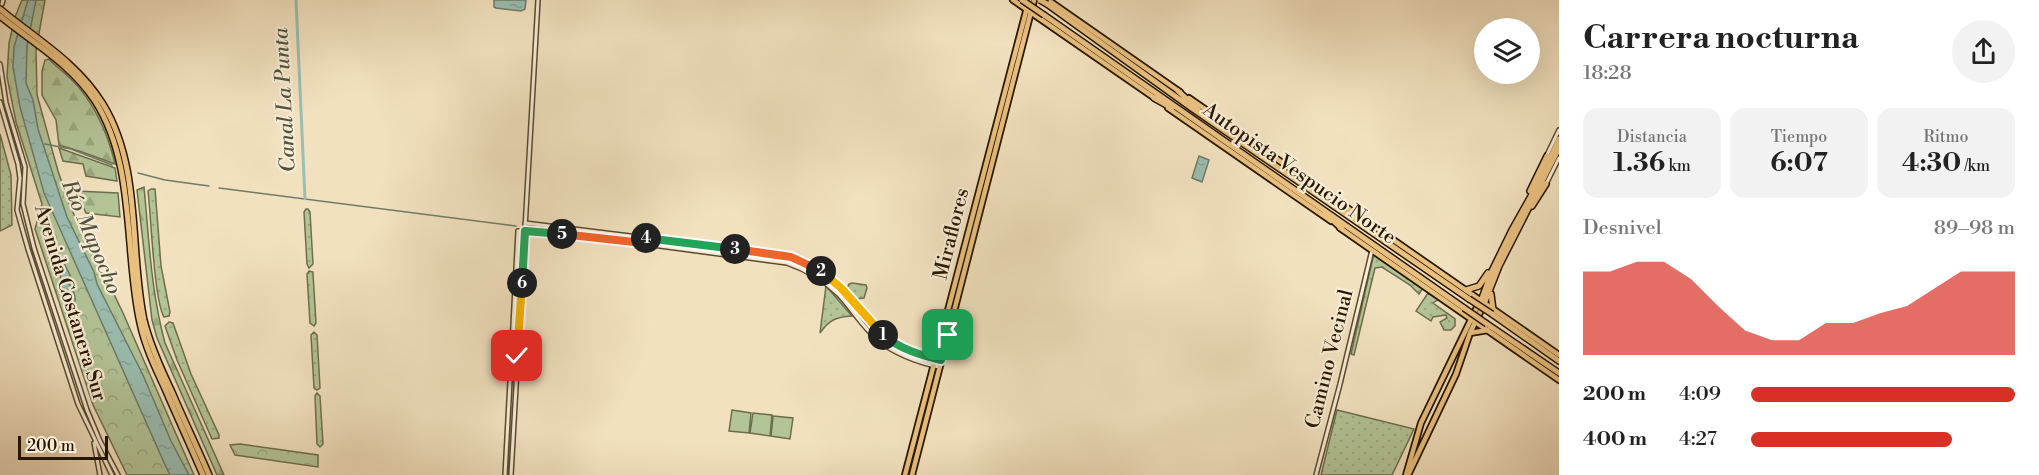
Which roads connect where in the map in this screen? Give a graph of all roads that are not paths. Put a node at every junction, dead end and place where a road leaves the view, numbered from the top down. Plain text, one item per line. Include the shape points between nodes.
1 (538, 0) edge
2 (1013, 0) edge
3 (1029, 0) edge
4 (1034, 0) edge
5 (1021, 1) edge
6 (1044, 1) edge
7 (2, 4) edge
8 (1029, 11) junction
9 (0, 16) edge
10 (1042, 17) junction
11 (1026, 22) junction
12 (44, 46) junction
13 (0, 64) edge
14 (1178, 91) junction
15 (1154, 98) junction
16 (0, 102) edge
17 (1208, 119) junction
18 (1205, 126) junction
19 (1559, 130) edge
20 (1559, 139) edge
21 (1559, 148) edge
22 (1547, 156) joint
23 (1559, 158) edge
24 (1546, 184) joint
25 (1311, 200) junction
26 (1331, 204) junction
27 (1522, 214) junction
28 (1366, 221) junction
29 (27, 222) junction
30 (20, 223) junction
31 (525, 223) junction
32 (540, 225) junction
33 (1342, 229) junction
34 (525, 231) junction
35 (540, 232) junction
36 (644, 237) junction
37 (643, 243) junction
38 (1372, 250) junction
39 (749, 251) junction
40 (517, 253) junction
41 (524, 253) junction
42 (748, 257) junction
43 (38, 261) junction
44 (1495, 265) junction
45 (33, 266) junction
46 (1492, 282) junction
47 (1466, 290) junction
48 (1472, 298) junction
49 (1483, 302) junction
50 (1465, 311) junction
51 (1493, 312) junction
52 (1474, 320) junction
53 (1486, 327) junction
54 (60, 330) junction
55 (54, 332) junction
56 (1470, 333) junction
57 (65, 347) junction
58 (61, 352) junction
59 (1559, 355) edge
60 (68, 356) junction
61 (926, 356) junction
62 (939, 359) junction
63 (1559, 361) edge
64 (924, 363) junction
65 (937, 366) junction
66 (1559, 373) edge
67 (1559, 380) edge
68 (1436, 393) junction
69 (1445, 398) junction
70 (508, 423) junction
71 (514, 423) junction
72 (89, 430) junction
73 (96, 432) junction
74 (93, 438) junction
75 (910, 457) junction
76 (916, 459) junction
77 (100, 475) edge
78 (111, 475) edge
79 (117, 475) edge
80 (203, 475) edge
81 (209, 475) edge
82 (505, 475) edge
83 (511, 475) edge
84 (905, 475) edge
85 (912, 475) edge
86 (1316, 475) edge
87 (1407, 475) edge

1 - 31 street
2 - 5 main road
3 - 8 main road, Miraflores
4 - 8 main road, Miraflores
5 - 8 main road
5 - 10 highway, Autopista Vespucio Norte, bridge
5 - 11 main road
6 - 10 main road via 1038,12
6 - 14 main road
6 - 17 highway, Autopista Vespucio Norte
7 - 12 highway via 10,17
8 - 10 main road
8 - 11 main road, Miraflores
9 - 12 highway
10 - 11 main road
10 - 15 main road
10 - 18 highway, Autopista Vespucio Norte
11 - 62 main road, Miraflores
12 - 80 highway via 86,89 113,136 122,173 141,326
12 - 81 highway via 70,64 91,86 116,129 126,164 146,326
13 - 29 street, Avenida Costanera Sur via 6,103 25,167 23,204
14 - 17 highway
14 - 28 main road
15 - 18 highway
15 - 33 main road
16 - 30 street, Avenida Costanera Sur via 19,169
17 - 26 highway, Autopista Vespucio Norte
18 - 25 highway, Autopista Vespucio Norte
19 - 22 street
20 - 27 highway
21 - 27 highway
22 - 27 highway
23 - 24 street
24 - 27 highway via 1538,200
25 - 33 highway
25 - 50 highway, Autopista Vespucio Norte
26 - 28 highway
26 - 48 highway, Autopista Vespucio Norte
27 - 44 highway
27 - 46 highway
28 - 47 main road
29 - 30 street
29 - 43 street, Avenida Costanera Sur
30 - 45 street, Avenida Costanera Sur
31 - 32 street
31 - 34 street
32 - 35 street
32 - 36 street
33 - 38 main road
34 - 35 street
34 - 40 street via 518,231
34 - 41 street
35 - 37 street
36 - 37 street
36 - 39 street
37 - 42 street
38 - 50 main road
38 - 86 street, Camino Vecinal
39 - 42 street
39 - 61 street via 791,257 815,267 837,284 887,339
40 - 41 street
40 - 70 street
41 - 71 street
42 - 64 street via 787,263 817,277 839,295 879,341
43 - 45 street
43 - 54 street, Avenida Costanera Sur
44 - 47 highway via 1479,286
44 - 49 highway
45 - 55 street, Avenida Costanera Sur
46 - 49 highway
46 - 51 highway
47 - 48 main road
48 - 49 main road
48 - 50 main road via 1472,307
48 - 51 highway, Autopista Vespucio Norte, bridge
49 - 51 main road
49 - 52 main road
50 - 52 main road
50 - 53 highway, Autopista Vespucio Norte, bridge
51 - 53 main road via 1484,318
51 - 59 main road
51 - 63 highway, Autopista Vespucio Norte
52 - 53 main road
52 - 56 main road
52 - 68 main road
53 - 56 main road
53 - 66 highway, Autopista Vespucio Norte
53 - 67 main road
54 - 55 street
54 - 57 street, Avenida Costanera Sur
55 - 58 street, Avenida Costanera Sur
56 - 69 main road
57 - 58 street
57 - 60 street, Avenida Costanera Sur
58 - 60 street
58 - 72 street, Avenida Costanera Sur
60 - 73 street, Avenida Costanera Sur
61 - 62 street
61 - 64 street
62 - 65 main road, Miraflores
64 - 65 street
65 - 75 main road, Miraflores
65 - 76 main road, Miraflores
68 - 69 main road
68 - 87 main road via 1419,428
69 - 87 main road
70 - 71 street
70 - 82 street
71 - 83 street
72 - 73 street
72 - 74 street, Avenida Costanera Sur
73 - 79 street, Avenida Costanera Sur
74 - 77 street
74 - 78 street, Avenida Costanera Sur
75 - 76 main road
75 - 84 main road, Miraflores
76 - 85 main road, Miraflores

